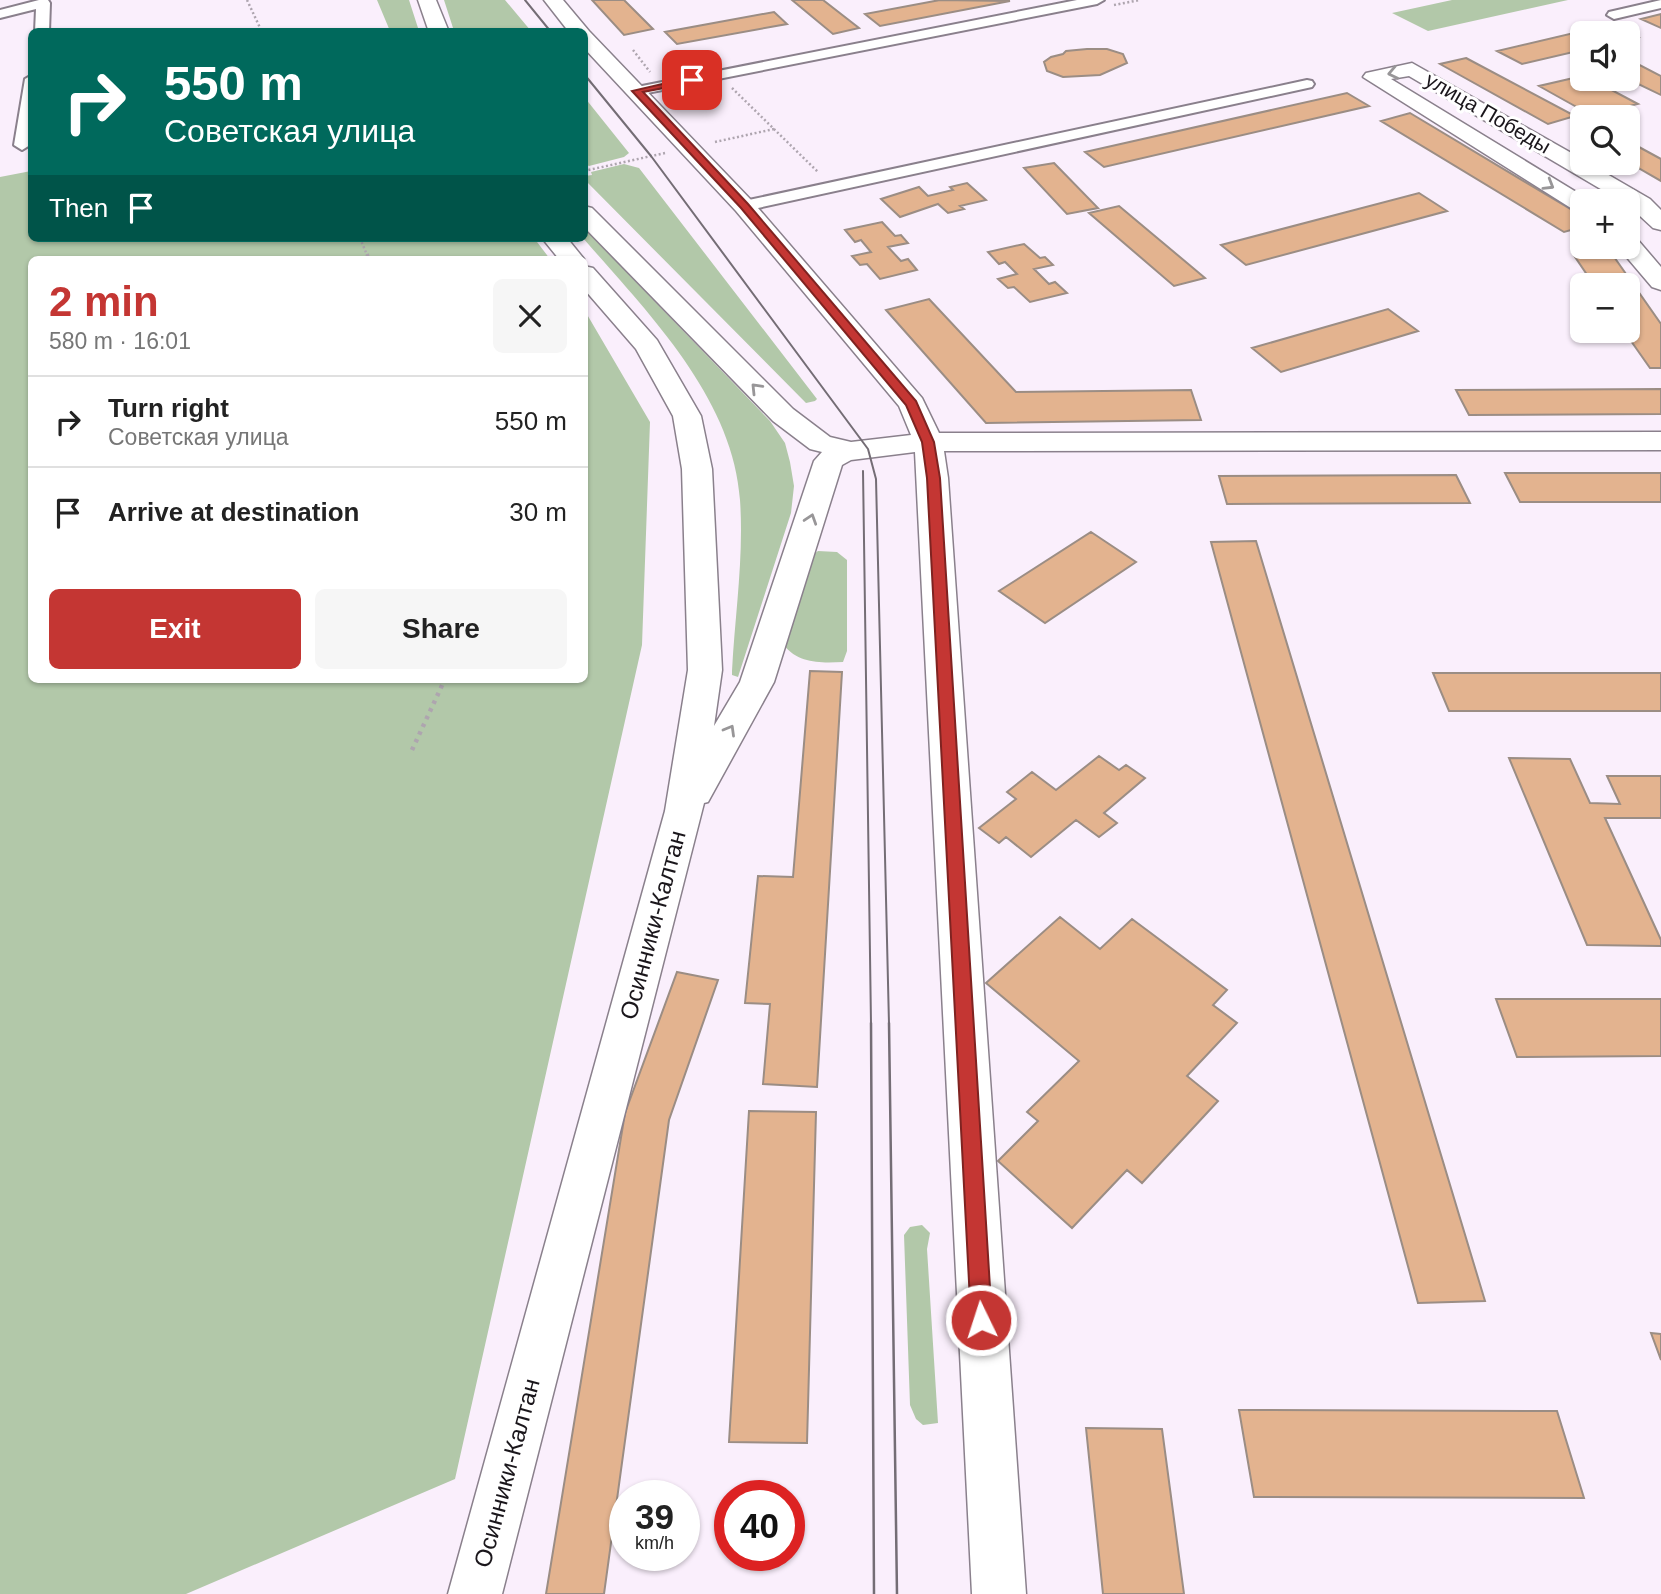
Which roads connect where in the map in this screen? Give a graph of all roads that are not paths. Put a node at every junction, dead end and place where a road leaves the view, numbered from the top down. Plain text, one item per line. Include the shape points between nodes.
1 (427, 0) edge
2 (553, 0) edge
3 (1097, 0) edge
4 (1661, 4) edge
5 (0, 14) edge
6 (1614, 15) dead end
7 (42, 28) edge
8 (438, 28) edge
9 (577, 28) edge
10 (588, 40) edge
11 (1307, 84) dead end
12 (637, 91) junction
13 (28, 105) edge
14 (22, 145) dead end
15 (1616, 189) edge
16 (1570, 198) edge
17 (1640, 203) edge
18 (744, 206) junction
19 (588, 217) edge
20 (1661, 223) edge
21 (557, 242) edge
22 (569, 256) edge
23 (1640, 258) edge
24 (588, 278) edge
25 (1661, 282) edge
26 (1661, 441) edge
27 (928, 442) junction
28 (851, 451) junction
29 (684, 811) junction
30 (475, 1594) edge
31 (999, 1594) edge

1 - 8 street
2 - 9 street
3 - 12 street
4 - 6 street
5 - 7 street via 43,3
10 - 12 street
11 - 18 street
12 - 18 street
13 - 14 street
15 -> 16 street, улица Победы via 1412,69 1373,77
20 -> 17 street, улица Победы
18 - 27 street via 912,404
28 -> 19 street via 820,443 783,415
21 - 22 street
23 - 25 street
24 - 29 street, Осинники-Калтан via 648,346 687,416 697,469 705,670
26 - 27 street
27 - 28 street
27 - 31 street
29 -> 28 street via 757,682 829,461
29 - 30 street, Осинники-Калтан

